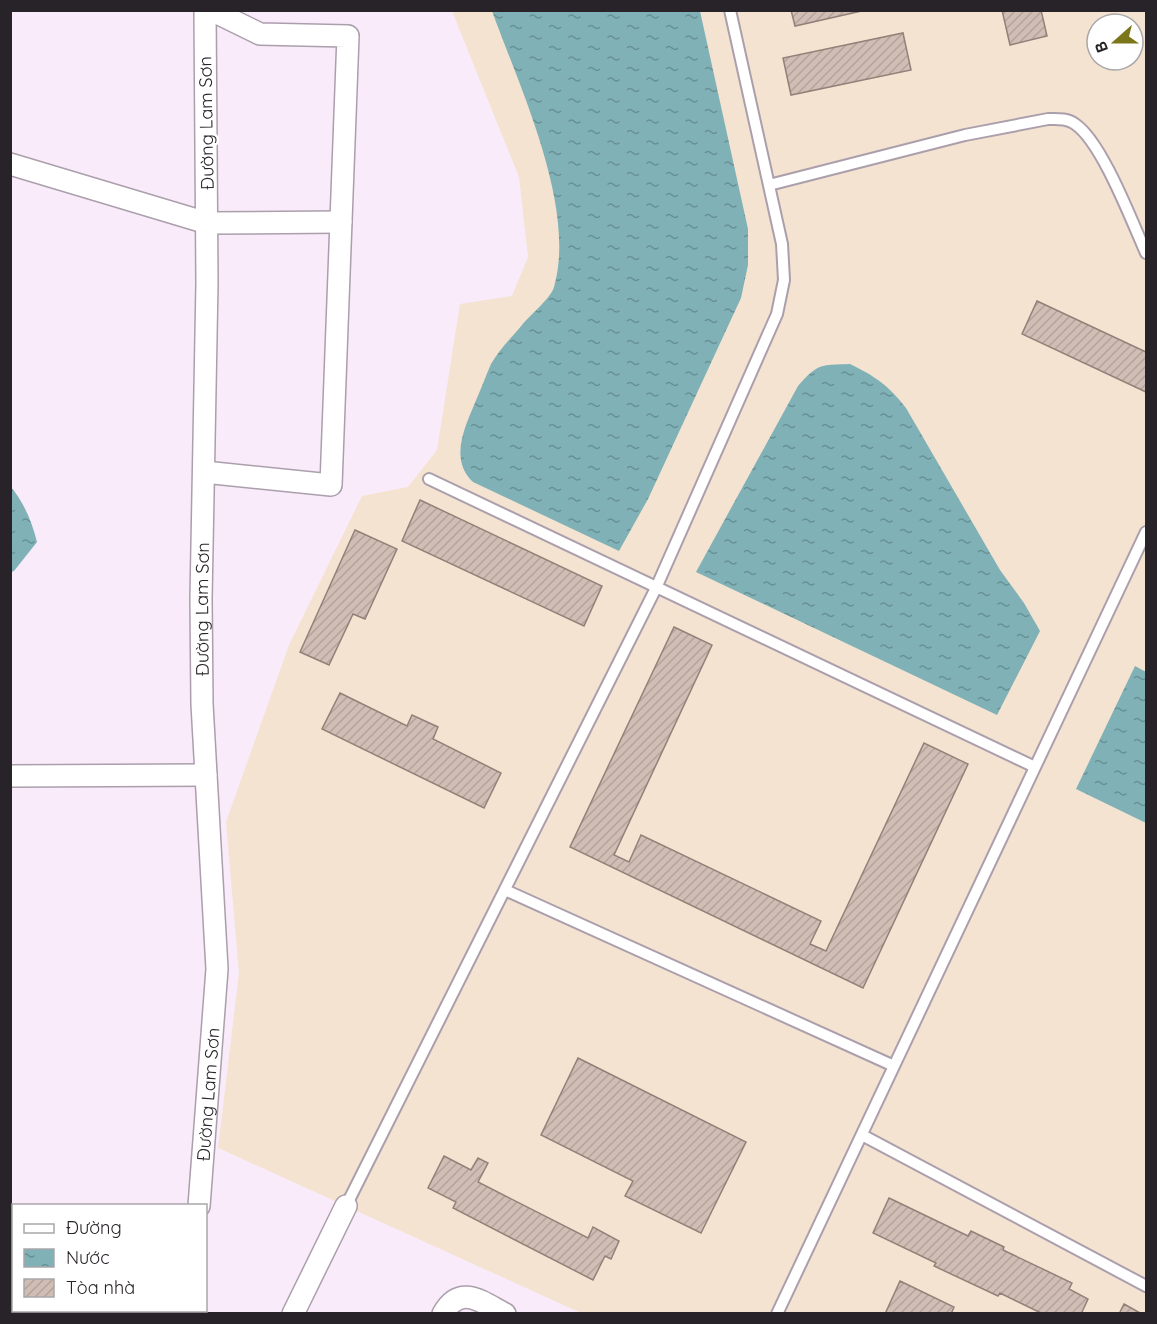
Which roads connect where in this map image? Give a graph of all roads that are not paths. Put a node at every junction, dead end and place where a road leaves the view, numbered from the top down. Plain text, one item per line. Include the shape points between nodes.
1 (205, 10) edge
2 (211, 10) edge
3 (730, 10) edge
4 (10, 164) edge
5 (769, 185) junction
6 (341, 222) junction
7 (207, 223) junction
8 (1146, 254) edge
9 (204, 472) junction
10 (429, 479) dead end
11 (1146, 532) edge
12 (656, 588) junction
13 (1035, 767) junction
14 (206, 775) junction
15 (10, 776) edge
16 (505, 890) junction
17 (894, 1066) junction
18 (862, 1135) junction
19 (199, 1204) edge
20 (346, 1206) joint
21 (1146, 1286) edge
22 (449, 1306) edge
23 (293, 1314) edge
24 (505, 1314) edge
25 (777, 1314) edge

1 - 7 street, Đường Lam Sơn
2 - 6 street via 260,34 348,36
3 - 5 lane
4 - 7 street
5 - 8 lane via 965,135 1062,119 1073,122 1095,146
5 - 12 lane via 782,244 784,280 777,314
6 - 7 street
6 - 9 street via 331,486
7 - 9 street, Đường Lam Sơn
9 - 14 street, Đường Lam Sơn via 201,610
10 - 12 lane
11 - 13 lane
12 - 13 lane
12 - 16 lane
13 - 17 lane
14 - 15 street
14 - 19 street, Đường Lam Sơn via 217,969
16 - 17 lane
16 - 20 lane
17 - 18 lane
18 - 21 lane
18 - 25 lane
20 - 23 street
22 - 24 street via 469,1296

